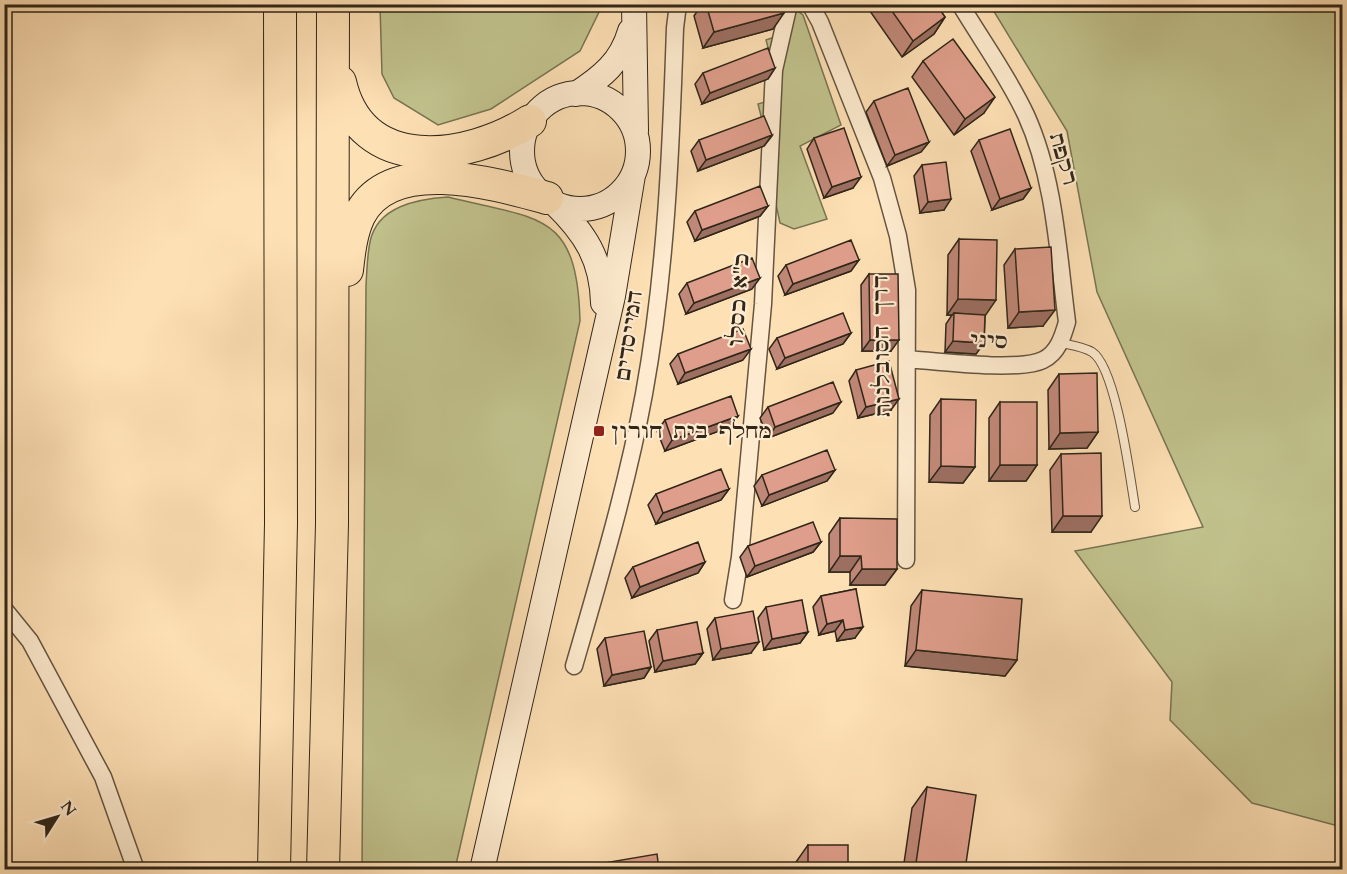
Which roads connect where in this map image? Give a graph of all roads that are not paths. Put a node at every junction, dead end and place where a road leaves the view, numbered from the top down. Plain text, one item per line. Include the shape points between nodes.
1 (280, 4) edge
2 (333, 4) edge
3 (678, 4) edge
4 (789, 4) edge
5 (810, 4) edge
6 (960, 4) edge
7 (634, 12) edge
8 (333, 52) junction
9 (576, 94) junction
10 (530, 121) junction
11 (636, 138) junction
12 (633, 175) junction
13 (551, 201) junction
14 (604, 336) junction
15 (1061, 343) junction
16 (907, 359) junction
17 (332, 399) junction
18 (1135, 507) dead end
19 (906, 560) dead end
20 (733, 600) dead end
21 (4, 609) edge
22 (574, 666) dead end
23 (135, 870) edge
24 (274, 870) edge
25 (323, 870) edge
26 (482, 870) edge

1 - 24 highway via 281,523
2 - 8 highway
3 - 22 street, המייסדים via 670,176 644,393 621,503
4 - 20 street, כ"א כסלו via 774,69 763,304
5 - 16 street, דרך הסובלנות via 882,178 898,236 907,290
6 - 15 street, רקפת via 1010,85 1038,147 1050,191 1067,322
7 - 9 main road via 626,45 617,60 606,74
7 - 11 main road
8 - 10 highway via 348,110 379,141 416,151 451,152 507,136
8 - 17 highway
9 - 10 main road via 549,102
9 - 11 main road via 598,96 614,105 628,119
10 - 13 main road via 523,159 533,184
11 - 12 main road
12 - 13 main road via 621,192 604,203 585,209
12 - 14 main road
13 - 14 main road via 579,230 599,267
13 - 17 highway via 492,184 423,178 393,187 370,202 353,232
14 - 26 main road
15 - 16 street, סיני via 1044,360 1025,365
15 - 18 lane via 1093,352 1104,367 1120,422
16 - 19 street, דרך הסובלנות
17 - 25 highway
21 - 23 street via 30,641 103,777

